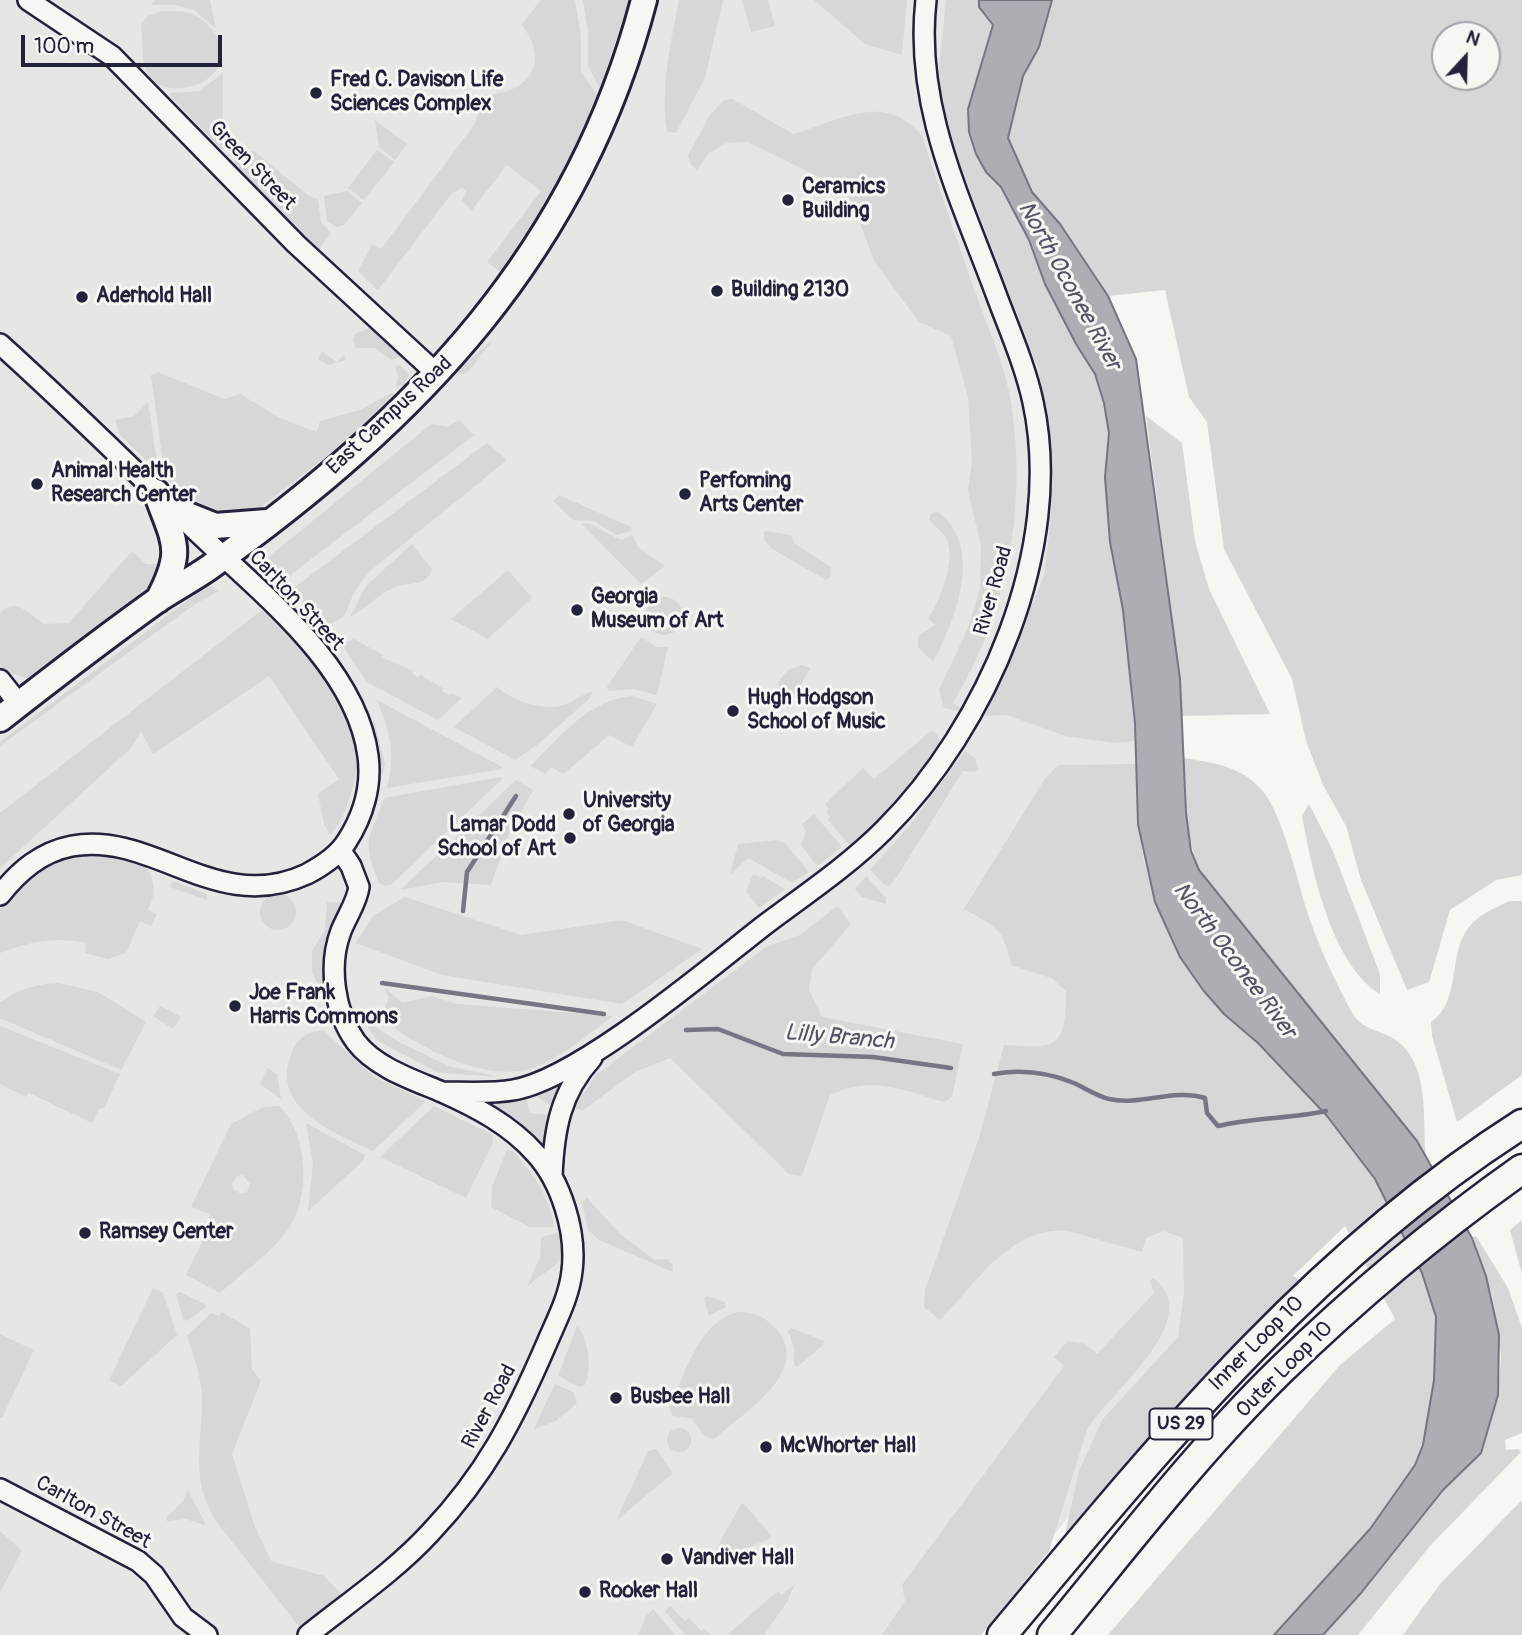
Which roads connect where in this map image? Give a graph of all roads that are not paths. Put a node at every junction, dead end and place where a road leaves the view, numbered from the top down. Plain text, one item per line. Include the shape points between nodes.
1 (28, 0) edge
2 (644, 0) edge
3 (926, 0) edge
4 (0, 344) edge
5 (437, 374) junction
6 (156, 492) junction
7 (175, 510) junction
8 (267, 522) junction
9 (223, 557) junction
10 (157, 601) junction
11 (0, 680) edge
12 (10, 712) edge
13 (341, 851) junction
14 (0, 895) edge
15 (608, 1041) junction
16 (442, 1092) junction
17 (1522, 1124) edge
18 (1522, 1169) edge
19 (552, 1176) junction
20 (0, 1489) edge
21 (1078, 1603) junction
22 (183, 1626) edge
23 (207, 1635) edge
24 (308, 1635) edge
25 (1002, 1635) edge
26 (1052, 1635) edge
27 (1064, 1635) edge

1 - 5 street, Green Street via 112,56 296,244
2 - 5 main road, East Campus Road via 620,83 570,190 516,278
3 - 15 street, River Road via 923,56 933,123 1033,402 1039,450 1037,500 1027,577 1015,617 958,735 885,829 803,897
4 - 6 street, Carlton Street
5 - 8 main road, East Campus Road via 335,470
6 - 7 street, Carlton Street
6 - 10 main road via 176,550 175,564
7 - 8 main road via 215,526
7 - 9 street, Carlton Street
8 - 9 main road, East Campus Road
9 - 10 main road, East Campus Road
9 - 13 street, Carlton Street via 301,633 339,683 355,715 368,752 369,778 365,805
10 - 12 main road, East Campus Road
11 - 12 street
13 - 14 street via 298,878 252,887 223,883 108,846 73,846 44,855 23,869
13 - 16 street, River Road via 359,887 334,961 344,1017 357,1043 387,1067
15 - 16 street, River Road via 561,1072 528,1086
15 - 19 street, River Road via 580,1072 562,1104 554,1131
16 - 19 street, River Road via 510,1129
17 - 25 highway, Inner Loop 10 / US 29 via 1483,1149 1356,1250 1212,1387
18 - 21 highway, Outer Loop 10 / US 29 via 1370,1289 1252,1401
19 - 24 street, River Road via 566,1214 573,1269 568,1293 514,1419 479,1475 429,1534
20 - 22 street, Carlton Street via 138,1562 154,1575
21 - 26 highway, Outer Loop 10 / US 29
21 - 27 highway
22 - 23 street

